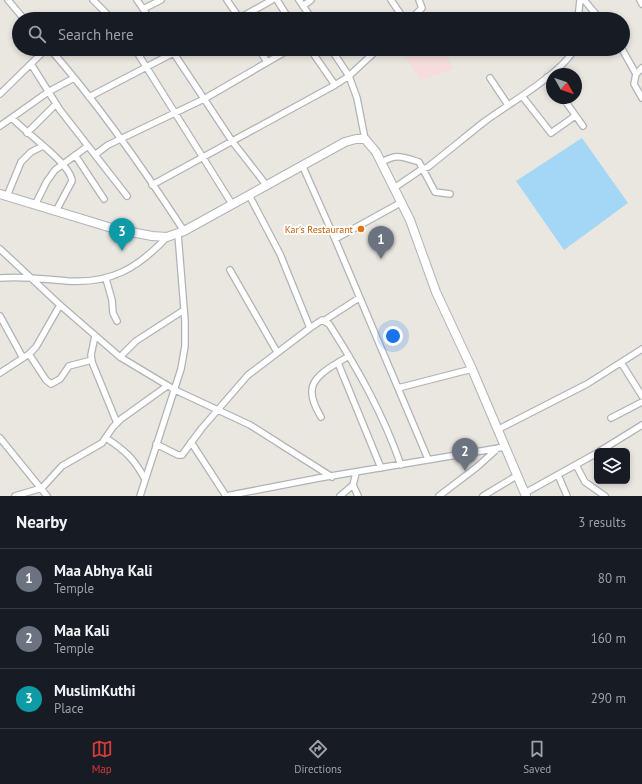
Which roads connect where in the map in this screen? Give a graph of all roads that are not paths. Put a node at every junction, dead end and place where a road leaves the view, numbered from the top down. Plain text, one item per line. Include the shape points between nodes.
1 (8, 0) edge
2 (94, 0) edge
3 (137, 0) edge
4 (161, 0) edge
5 (227, 0) edge
6 (272, 0) edge
7 (277, 0) edge
8 (299, 0) edge
9 (311, 0) edge
10 (391, 0) edge
11 (419, 0) edge
12 (580, 0) edge
13 (584, 0) edge
14 (640, 0) edge
15 (642, 4) edge
16 (303, 6) junction
17 (143, 9) junction
18 (18, 12) edge
19 (105, 12) edge
20 (145, 12) edge
21 (235, 12) edge
22 (251, 12) edge
23 (285, 12) edge
24 (307, 12) edge
25 (399, 12) edge
26 (418, 12) edge
27 (579, 12) edge
28 (594, 12) edge
29 (39, 56) edge
30 (56, 56) edge
31 (140, 56) edge
32 (164, 56) edge
33 (175, 56) edge
34 (263, 56) edge
35 (278, 56) edge
36 (315, 56) edge
37 (336, 56) edge
38 (370, 56) edge
39 (571, 56) edge
40 (626, 56) edge
41 (267, 62) junction
42 (31, 64) junction
43 (147, 67) junction
44 (557, 68) edge
45 (642, 68) edge
46 (636, 74) junction
47 (349, 76) junction
48 (74, 78) junction
49 (490, 78) dead end
50 (546, 78) edge
51 (335, 84) junction
52 (48, 92) junction
53 (0, 94) edge
54 (522, 96) junction
55 (89, 97) junction
56 (642, 98) edge
57 (204, 99) junction
58 (56, 104) junction
59 (567, 104) edge
60 (508, 105) junction
61 (174, 113) junction
62 (575, 116) junction
63 (13, 119) junction
64 (0, 126) edge
65 (583, 126) dead end
66 (27, 133) junction
67 (120, 139) junction
68 (365, 139) junction
69 (232, 141) junction
70 (42, 146) junction
71 (88, 146) junction
72 (96, 154) junction
73 (74, 155) junction
74 (202, 157) junction
75 (382, 162) junction
76 (63, 163) junction
77 (303, 167) junction
78 (422, 169) junction
79 (152, 185) junction
80 (267, 186) junction
81 (394, 188) junction
82 (450, 194) dead end
83 (4, 195) edge
84 (249, 195) junction
85 (127, 196) dead end
86 (104, 199) dead end
87 (402, 202) junction
88 (232, 204) junction
89 (35, 205) junction
90 (56, 211) junction
91 (181, 232) junction
92 (166, 237) junction
93 (335, 239) junction
94 (0, 249) edge
95 (230, 270) dead end
96 (30, 277) junction
97 (0, 278) edge
98 (106, 279) junction
99 (359, 298) junction
100 (60, 305) junction
101 (184, 310) junction
102 (0, 316) edge
103 (117, 320) dead end
104 (324, 320) junction
105 (310, 328) junction
106 (95, 336) junction
107 (642, 350) edge
108 (277, 352) junction
109 (29, 354) junction
110 (349, 356) junction
111 (120, 357) junction
112 (23, 358) junction
113 (92, 360) junction
114 (338, 363) junction
115 (622, 364) junction
116 (472, 369) junction
117 (0, 373) edge
118 (167, 386) junction
119 (398, 388) junction
120 (175, 390) junction
121 (642, 396) edge
122 (642, 402) edge
123 (218, 409) junction
124 (321, 417) dead end
125 (612, 418) dead end
126 (117, 422) junction
127 (642, 426) edge
128 (497, 430) junction
129 (0, 438) edge
130 (106, 438) junction
131 (192, 442) junction
132 (156, 444) junction
133 (502, 447) junction
134 (605, 448) edge
135 (594, 455) edge
136 (428, 459) junction
137 (401, 464) junction
138 (576, 465) junction
139 (381, 468) junction
140 (356, 473) junction
141 (518, 475) junction
142 (558, 475) junction
143 (332, 477) junction
144 (145, 479) junction
145 (354, 486) junction
146 (42, 488) junction
147 (247, 494) edge
148 (526, 494) edge
149 (15, 496) edge
150 (47, 496) edge
151 (140, 496) edge
152 (226, 496) edge
153 (340, 496) edge
154 (358, 496) edge
155 (438, 496) edge
156 (483, 496) edge
157 (567, 496) edge
158 (604, 496) edge

1 - 18 street
2 - 19 street
3 - 17 street
4 - 17 street
5 - 21 street
6 - 22 street
7 - 23 street
8 - 16 street
9 - 16 street
10 - 25 street
11 - 26 street via 422,8
12 - 27 street
13 - 28 street
14 - 15 street
16 - 24 street
17 - 20 street
29 - 42 street
30 - 48 street
31 - 43 street
32 - 43 street
33 - 57 street
34 - 41 street
35 - 41 street
36 - 51 street
37 - 47 street
38 - 47 street
39 - 44 street
40 - 46 street
41 - 57 street
42 - 52 street
42 - 53 street
43 - 55 street
43 - 61 street
45 - 46 street
46 - 56 street via 634,84
47 - 51 street
47 - 68 street via 357,98
48 - 52 street
48 - 55 street
49 - 60 street
50 - 54 street
51 - 69 street
52 - 58 street
52 - 63 street
54 - 60 street
54 - 62 street via 551,134
55 - 67 street
57 - 61 street
57 - 69 street
58 - 66 street
58 - 71 street
59 - 62 street
60 - 78 street
61 - 67 street
61 - 74 street
62 - 65 street
63 - 64 street
63 - 66 street
66 - 70 street
67 - 72 street
67 - 79 street
68 - 75 main road
68 - 77 main road via 345,142
69 - 74 street
69 - 80 street
70 - 76 street
70 - 83 street via 21,162
71 - 72 street
71 - 73 street
72 - 85 street
73 - 76 street
73 - 86 street
74 - 79 street
74 - 88 street
75 - 78 street via 398,156 418,162
75 - 81 main road
76 - 89 street via 47,181
76 - 90 street via 71,173 72,181
77 - 80 main road
77 - 93 street
78 - 81 street
78 - 82 street via 435,192
79 - 91 street
80 - 84 main road
81 - 87 main road
83 - 89 main road
84 - 88 main road
84 - 105 street via 280,254
87 - 93 street
87 - 116 main road via 436,292
88 - 91 main road
89 - 90 main road
90 - 92 main road via 116,229
91 - 92 main road
91 - 101 street
92 - 98 street via 137,265
93 - 99 street
94 - 96 street
95 - 108 street
96 - 97 street
96 - 98 street via 69,281
96 - 100 street
98 - 103 street via 113,313
99 - 104 street
99 - 119 street
100 - 106 street
100 - 109 street via 43,336
101 - 111 street via 136,341
101 - 120 street via 185,346
102 - 112 street
104 - 105 street
104 - 110 street
105 - 108 street
106 - 111 street
106 - 113 street
107 - 115 street
108 - 123 street via 248,375
109 - 112 street
109 - 113 street via 51,384 60,379 69,366
110 - 114 street
110 - 137 street via 372,396
111 - 118 street
112 - 117 street
113 - 126 street
114 - 124 street via 313,384 312,399
114 - 139 street
115 - 121 street
115 - 128 street
116 - 119 street
116 - 128 main road
118 - 120 street
118 - 126 street
119 - 136 street
120 - 123 street
120 - 132 street
122 - 125 street
123 - 131 street
123 - 143 street via 278,441
126 - 130 street
127 - 134 street
128 - 133 main road
129 - 146 street
130 - 144 street via 134,460
130 - 146 street via 102,443 62,466
131 - 132 street via 180,455
131 - 152 street
132 - 144 street
133 - 136 street
133 - 141 main road
133 - 155 street
135 - 138 street
136 - 137 street
137 - 139 street
138 - 142 street
138 - 158 street via 585,482
139 - 140 street
140 - 143 street
140 - 145 street
141 - 148 main road
141 - 156 street
142 - 148 street
142 - 157 street
143 - 147 street
144 - 151 street
145 - 153 street
145 - 154 street
146 - 149 street
146 - 150 street
147 - 152 street

